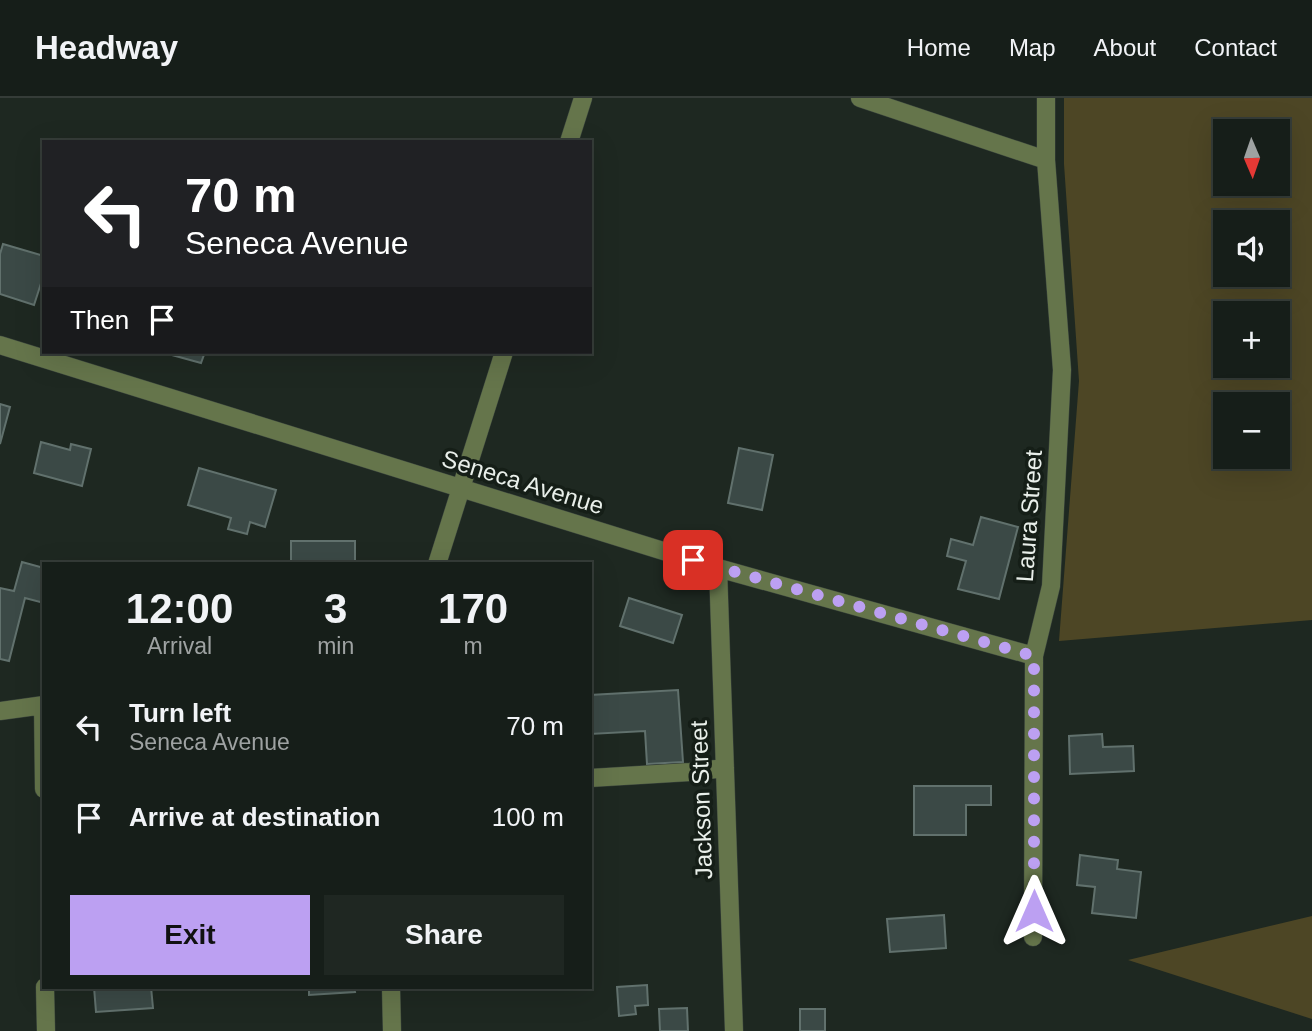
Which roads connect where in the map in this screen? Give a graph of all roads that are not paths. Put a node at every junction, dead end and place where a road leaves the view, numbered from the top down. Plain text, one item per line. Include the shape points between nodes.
1 (583, 98) edge
2 (860, 98) edge
3 (1046, 98) edge
4 (570, 140) edge
5 (1046, 160) junction
6 (0, 345) edge
7 (503, 354) edge
8 (462, 488) junction
9 (438, 562) edge
10 (718, 568) junction
11 (1034, 656) junction
12 (42, 705) edge
13 (0, 710) edge
14 (725, 768) junction
15 (592, 778) edge
16 (1033, 937) dead end
17 (46, 989) edge
18 (391, 989) edge
19 (46, 1031) edge
20 (392, 1031) edge
21 (734, 1031) edge

1 - 4 street
2 - 5 street
3 - 5 street, Laura Street
5 - 11 street, Laura Street via 1062,370 1051,586
6 - 8 street, Seneca Avenue
7 - 8 street
8 - 9 street
8 - 10 street, Seneca Avenue
10 - 11 street, Seneca Avenue
10 - 14 street, Jackson Street
11 - 16 street, Laura Street
12 - 13 street
14 - 15 street
14 - 21 street, Jackson Street
17 - 19 street
18 - 20 street

